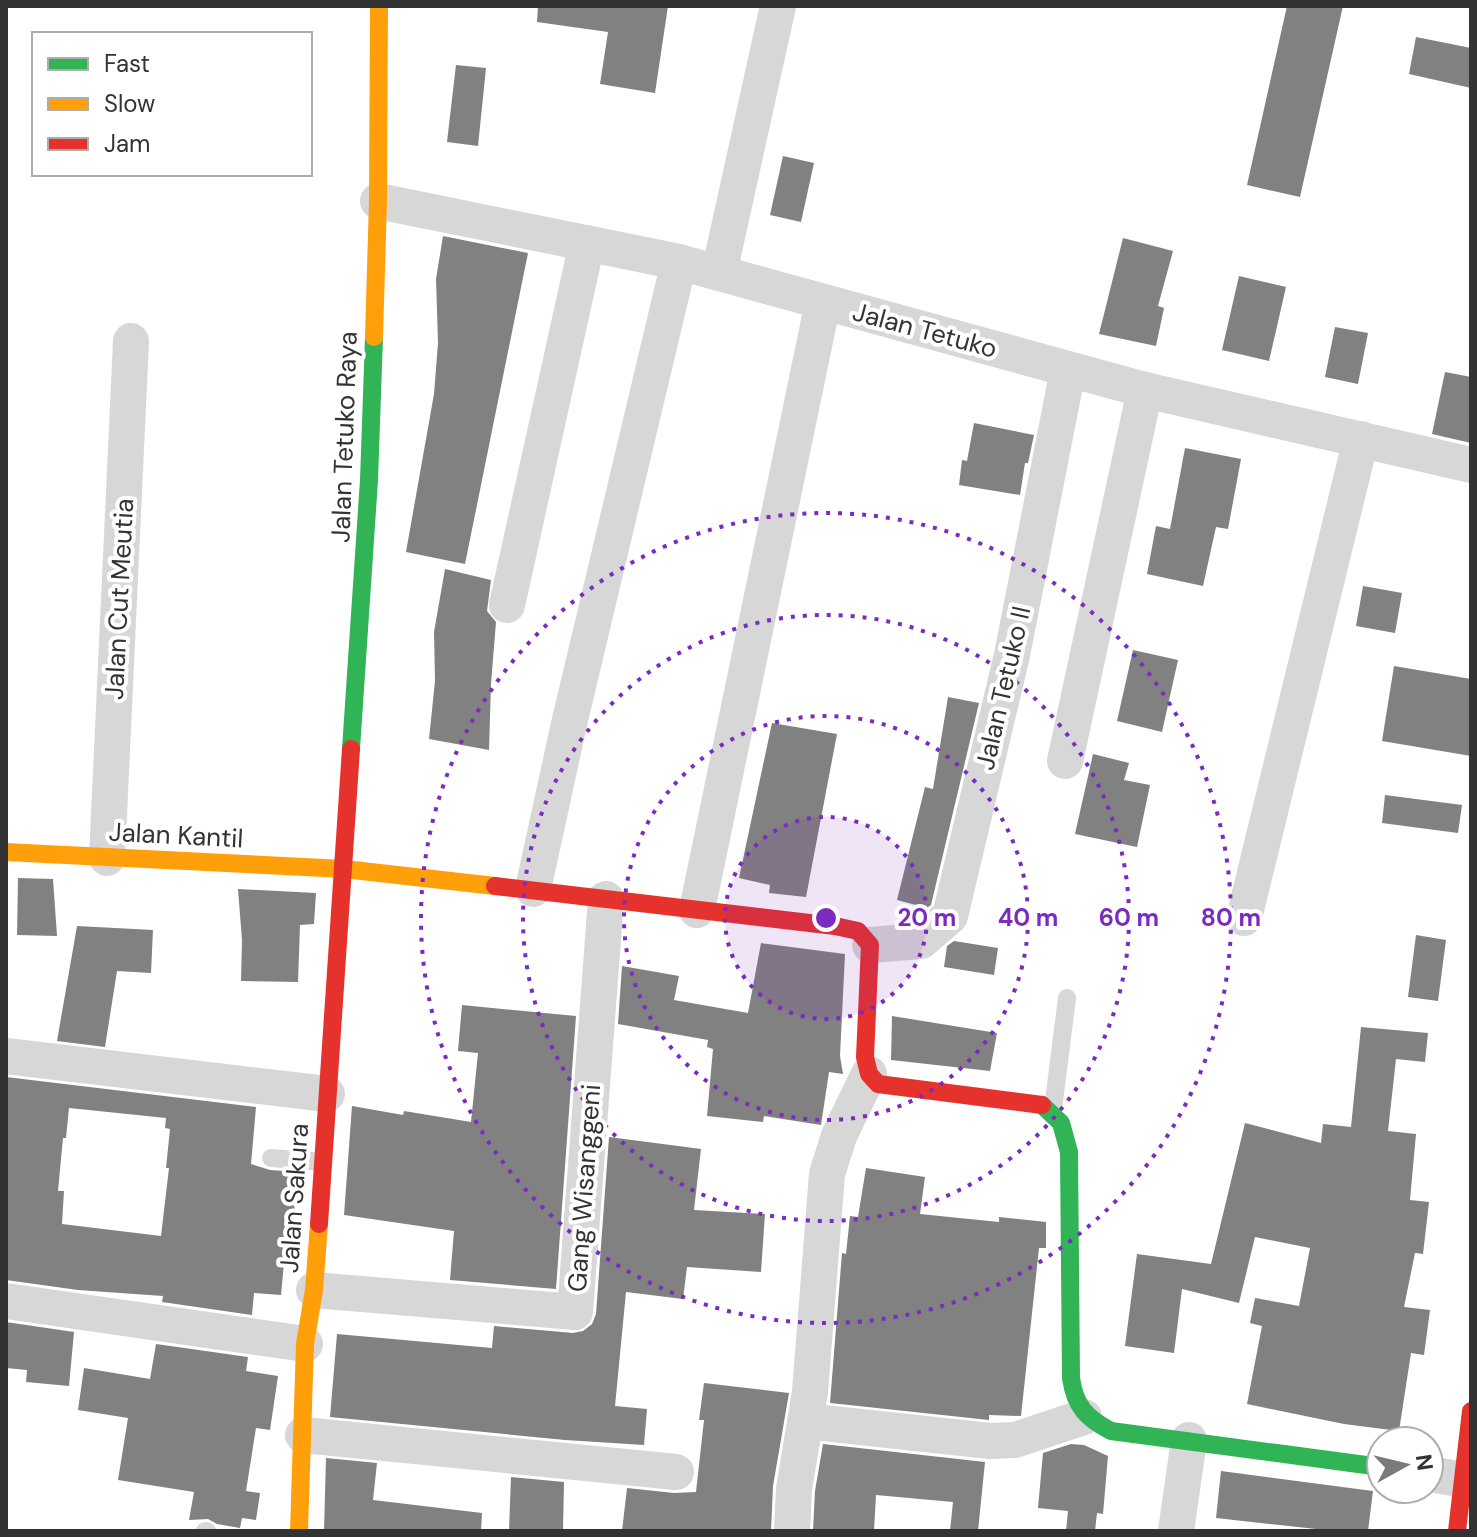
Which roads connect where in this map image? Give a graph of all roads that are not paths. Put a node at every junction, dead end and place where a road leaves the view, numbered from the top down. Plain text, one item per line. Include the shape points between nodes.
1 (379, 6) edge
2 (778, 6) edge
3 (378, 201) junction
4 (587, 243) junction
5 (679, 262) junction
6 (719, 273) junction
7 (823, 302) junction
8 (131, 341) dead end
9 (1068, 370) junction
10 (1145, 390) junction
11 (1361, 439) junction
12 (1471, 465) edge
13 (507, 605) dead end
14 (1065, 761) dead end
15 (6, 852) edge
16 (107, 858) junction
17 (344, 869) junction
18 (533, 889) junction
19 (606, 899) junction
20 (697, 910) junction
21 (1244, 918) dead end
22 (870, 945) junction
23 (1067, 998) dead end
24 (6, 1056) edge
25 (869, 1074) junction
26 (327, 1094) junction
27 (1053, 1109) junction
28 (271, 1158) dead end
29 (323, 1162) junction
30 (314, 1290) junction
31 (6, 1301) edge
32 (305, 1344) junction
33 (1471, 1411) edge
34 (1084, 1417) junction
35 (805, 1421) junction
36 (303, 1435) junction
37 (1189, 1440) junction
38 (1365, 1465) edge
39 (676, 1472) dead end
40 (1454, 1478) edge
41 (299, 1531) edge
42 (792, 1531) edge
43 (1176, 1531) edge
44 (1457, 1531) edge

1 - 3 street, Jalan Tetuko Raya
2 - 6 street
3 - 4 street, Jalan Tetuko
3 - 17 street, Jalan Tetuko Raya via 369,480
4 - 5 street, Jalan Tetuko
4 - 13 street
5 - 6 street, Jalan Tetuko
5 - 18 street
6 - 7 street, Jalan Tetuko
7 - 9 street, Jalan Tetuko
7 - 20 street
8 - 16 street, Jalan Cut Meutia
9 - 10 street, Jalan Tetuko
9 - 22 street, Jalan Tetuko II via 1012,655 950,916 921,941
10 - 11 street, Jalan Tetuko
10 - 14 street
11 - 12 street, Jalan Tetuko
11 - 21 street
15 - 16 street, Jalan Kantil
16 - 17 street, Jalan Kantil
17 - 18 street, Jalan Kantil
17 - 26 street, Jalan Sakura
18 - 19 street, Jalan Kantil
19 - 20 street, Jalan Kantil
19 - 30 street, Gang Wisanggeni via 575,1312
20 - 22 street, Jalan Kantil via 835,926 858,931
22 - 25 street via 865,1057
23 - 27 lane
24 - 26 street
25 - 27 street via 878,1084 893,1087 1038,1102
25 - 35 street via 827,1174
26 - 29 street, Jalan Sakura
27 - 34 street via 1068,1144 1071,1378
28 - 29 lane
29 - 30 street, Jalan Sakura
30 - 32 street, Jalan Sakura
31 - 32 street
32 - 36 street, Jalan Sakura
33 - 40 street
34 - 35 street via 1015,1440 990,1441
34 - 37 street via 1111,1431
35 - 42 street
36 - 39 street
36 - 41 street, Jalan Sakura
37 - 38 street
37 - 43 street
40 - 44 street

